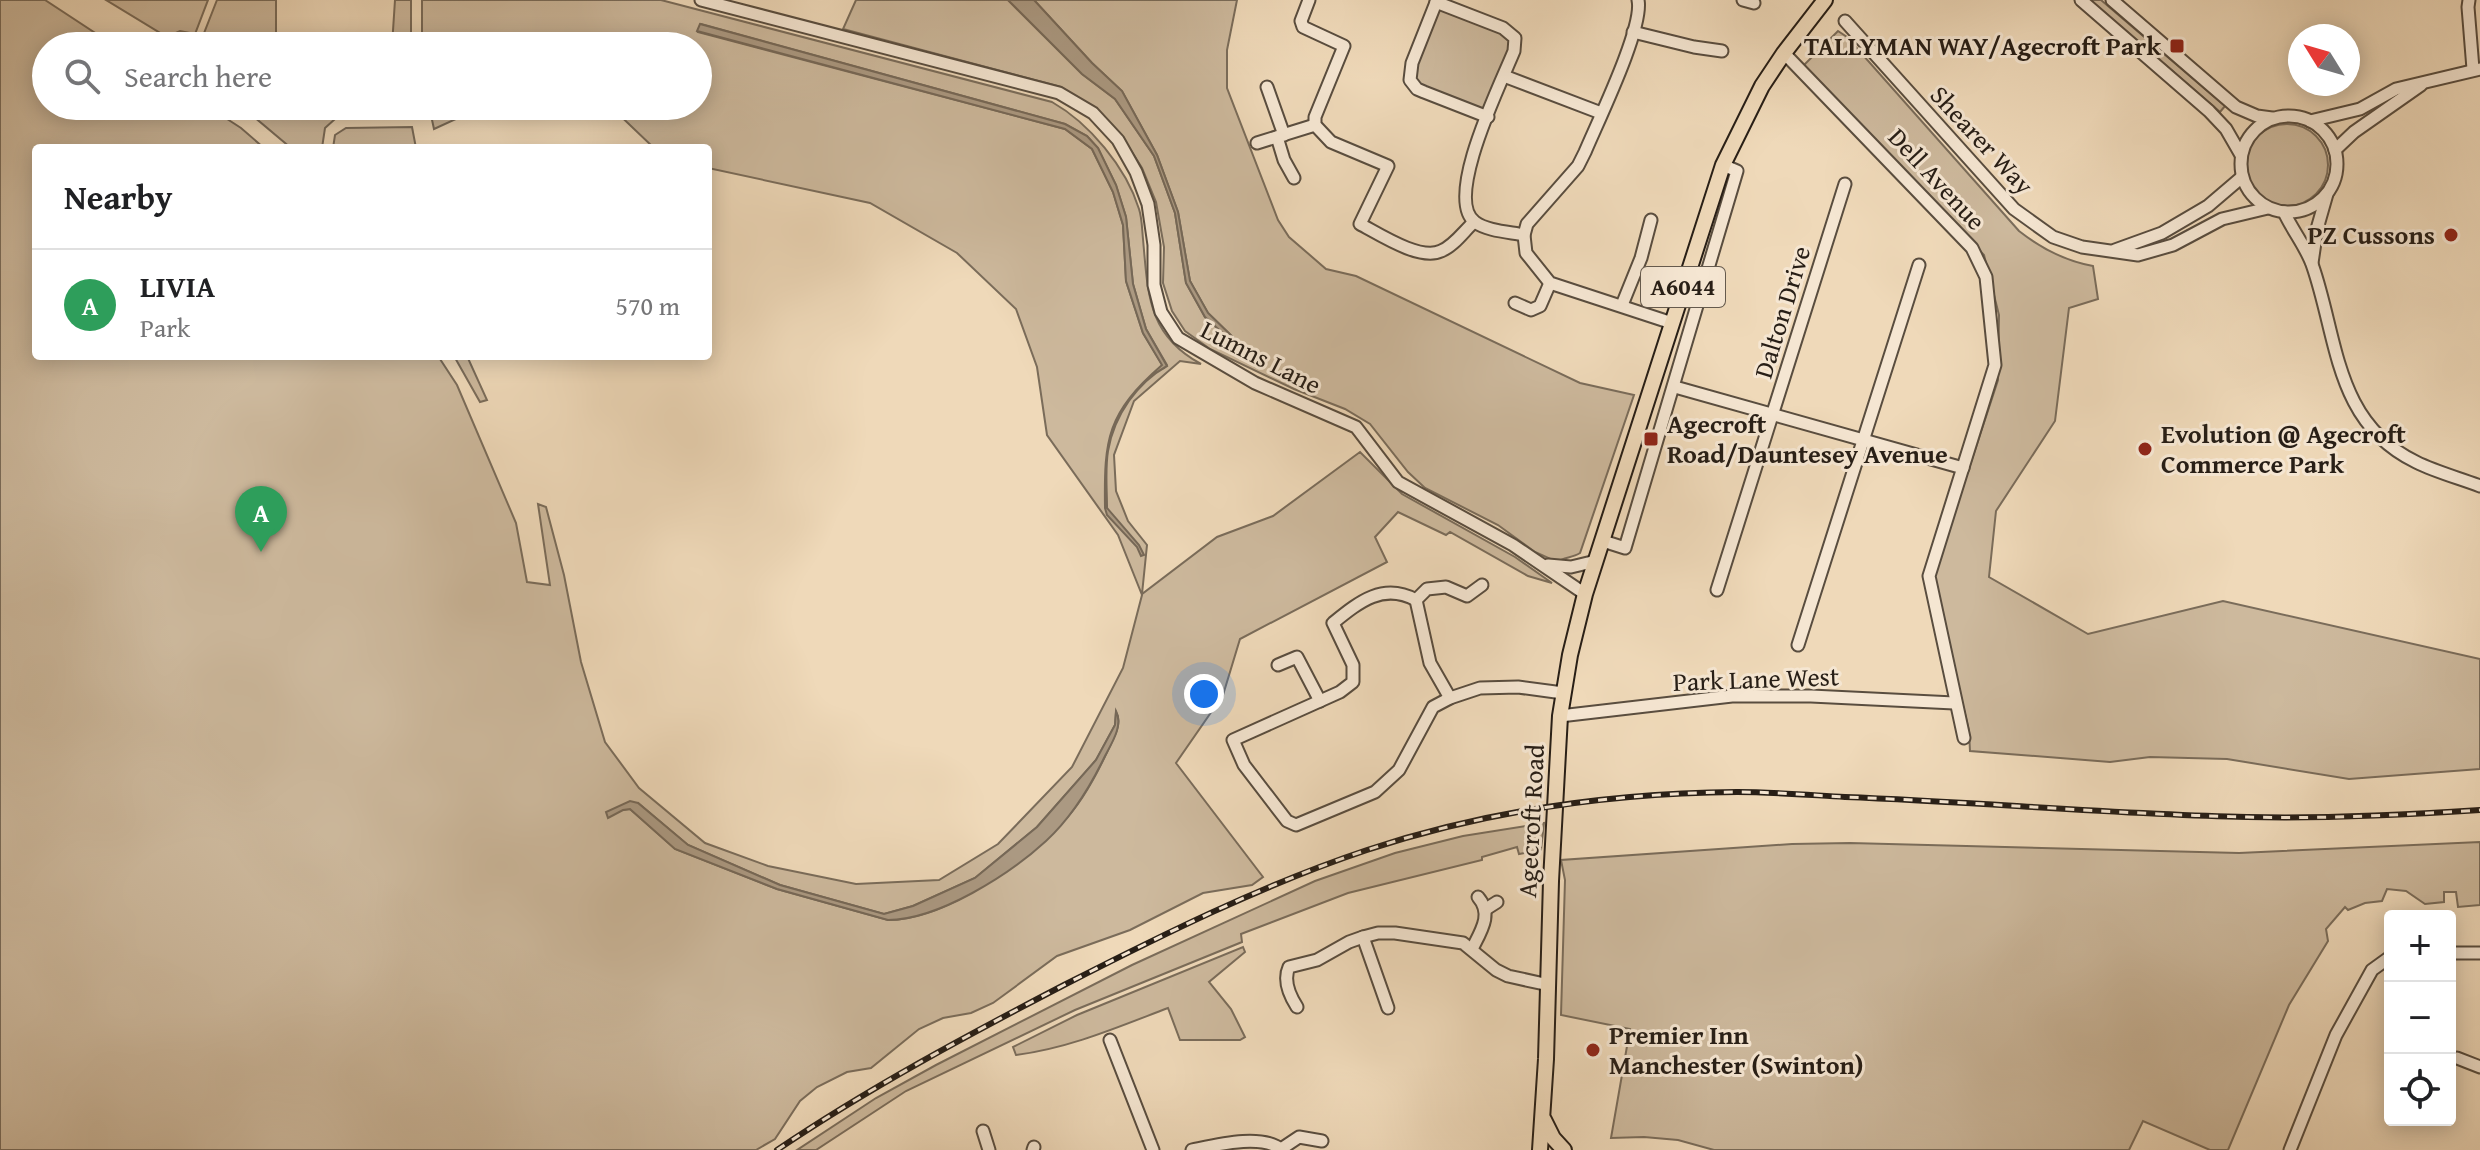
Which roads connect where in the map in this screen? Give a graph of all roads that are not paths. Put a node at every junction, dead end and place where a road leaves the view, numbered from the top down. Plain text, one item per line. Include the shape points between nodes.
1 (701, 0) edge
2 (1309, 0) edge
3 (1638, 0) edge
4 (1825, 0) edge
5 (2081, 0) edge
6 (2112, 0) edge
7 (2469, 0) edge
8 (1437, 1) edge
9 (1845, 21) dead end
10 (1633, 32) junction
11 (1723, 51) dead end
12 (1784, 53) junction
13 (2477, 69) edge
14 (1504, 76) junction
15 (2428, 80) junction
16 (1267, 87) dead end
17 (1601, 113) junction
18 (1488, 117) junction
19 (2272, 118) junction
20 (2310, 121) junction
21 (1315, 125) junction
22 (1280, 136) junction
23 (1257, 143) dead end
24 (2335, 150) junction
25 (2241, 155) junction
26 (1723, 165) junction
27 (2242, 177) junction
28 (1294, 178) dead end
29 (1845, 184) dead end
30 (2327, 194) junction
31 (2268, 208) junction
32 (2284, 212) junction
33 (1651, 220) dead end
34 (1474, 222) junction
35 (1524, 235) junction
36 (2110, 252) junction
37 (2312, 264) junction
38 (1919, 265) dead end
39 (1550, 283) junction
40 (1515, 303) dead end
41 (1622, 305) junction
42 (1672, 323) junction
43 (1675, 387) junction
44 (1773, 415) junction
45 (1864, 441) junction
46 (1963, 468) junction
47 (2480, 486) edge
48 (1603, 541) junction
49 (1596, 561) junction
50 (1543, 564) junction
51 (1482, 585) dead end
52 (1717, 590) dead end
53 (1585, 594) junction
54 (1416, 600) junction
55 (1798, 645) dead end
56 (1278, 665) dead end
57 (1563, 693) junction
58 (1450, 698) junction
59 (1320, 701) junction
60 (1954, 703) junction
61 (1560, 716) junction
62 (1964, 738) dead end
63 (1478, 897) dead end
64 (1497, 902) dead end
65 (1486, 909) junction
66 (1363, 937) junction
67 (1472, 949) junction
68 (2456, 953) edge
69 (2480, 953) edge
70 (2384, 961) edge
71 (1549, 985) junction
72 (1371, 1006) dead end
73 (1297, 1007) dead end
74 (1110, 1040) dead end
75 (2457, 1058) dead end
76 (2480, 1067) edge
77 (1542, 1112) junction
78 (983, 1131) dead end
79 (1322, 1141) dead end
80 (989, 1150) edge
81 (1153, 1150) edge
82 (1192, 1150) edge
83 (1281, 1150) edge
84 (1530, 1150) edge
85 (1540, 1150) edge
86 (1564, 1150) edge
87 (2290, 1150) edge

1 - 50 street, Lumns Lane via 1059,93 1093,113 1118,140 1136,172 1148,204 1154,285 1161,312 1178,338 1255,383 1356,427 1398,482
2 - 21 street via 1303,27 1344,46
3 - 10 street
4 - 12 main road, Agecroft Road / A6044
5 - 25 street via 2209,111
6 - 19 street via 2236,107
7 - 13 street
8 - 14 street via 1513,35 1515,46
8 - 18 street via 1410,80 1424,92
9 - 36 street, Shearer Way via 2027,220 2068,243
10 - 11 street
10 - 17 street
12 - 26 main road, Agecroft Road / A6044 via 1751,105
12 - 46 street, Dell Avenue via 1972,248 1986,277 1995,365
13 - 15 street
14 - 17 street
14 - 18 street
15 - 20 street via 2396,89 2360,109
15 - 24 street
16 - 22 street
17 - 35 street via 1578,166 1527,224
18 - 34 street via 1466,184
19 - 20 street
19 - 25 street via 2252,133
20 - 24 street via 2330,138
21 - 22 street
21 - 34 street via 1331,142 1388,166 1360,224 1433,254 1446,249
22 - 23 street
22 - 28 street
24 - 30 street via 2337,165
25 - 27 street
26 - 42 main road, Agecroft Road / A6044
26 - 43 street via 1737,171
27 - 31 street
27 - 36 street via 2208,206 2162,233
29 - 44 street, Dalton Drive
30 - 32 street via 2315,205
30 - 37 street
31 - 32 street
31 - 36 street, Shearer Way via 2222,219 2150,252
32 - 37 street
33 - 41 street
34 - 35 street
35 - 39 street via 1526,253
37 - 47 street via 2348,393 2377,434 2415,462
38 - 45 street
39 - 40 street via 1540,306 1531,310
39 - 41 street
41 - 42 street
42 - 48 main road, Agecroft Road / A6044
43 - 44 street
43 - 48 street via 1625,548
44 - 45 street
44 - 52 street, Dalton Drive
45 - 46 street
45 - 55 street
46 - 60 street, Dell Avenue via 1929,576
48 - 49 main road, Agecroft Road / A6044
49 - 50 street via 1571,567
49 - 53 main road, Agecroft Road / A6044
50 - 53 street, Lumns Lane
51 - 54 street via 1467,596 1446,587 1427,589
53 - 57 main road, Agecroft Road / A6044
54 - 58 street via 1430,663
54 - 59 street via 1394,591 1376,595 1333,623 1353,665 1353,682
56 - 59 street via 1297,657
57 - 58 street via 1480,688
57 - 61 main road, Agecroft Road / A6044
58 - 59 street via 1433,707 1399,770 1375,792 1296,825 1260,787 1233,740
60 - 61 street, Park Lane West via 1732,696
60 - 62 street, Dell Avenue
61 - 71 main road, Agecroft Road / A6044
63 - 65 street
64 - 65 street
65 - 67 street
66 - 67 street via 1386,933 1451,940
66 - 72 street via 1385,1003
66 - 73 street via 1317,960 1289,967 1289,991
67 - 71 street via 1508,976
68 - 69 street
70 - 87 street via 2372,970 2336,1035
71 - 77 main road, Agecroft Road / A6044
74 - 81 street
75 - 76 street
77 - 84 main road, Agecroft Road / A6044
77 - 85 main road, Agecroft Road / A6044
77 - 86 main road
78 - 80 street
79 - 83 street via 1299,1137
82 - 83 street via 1270,1142

